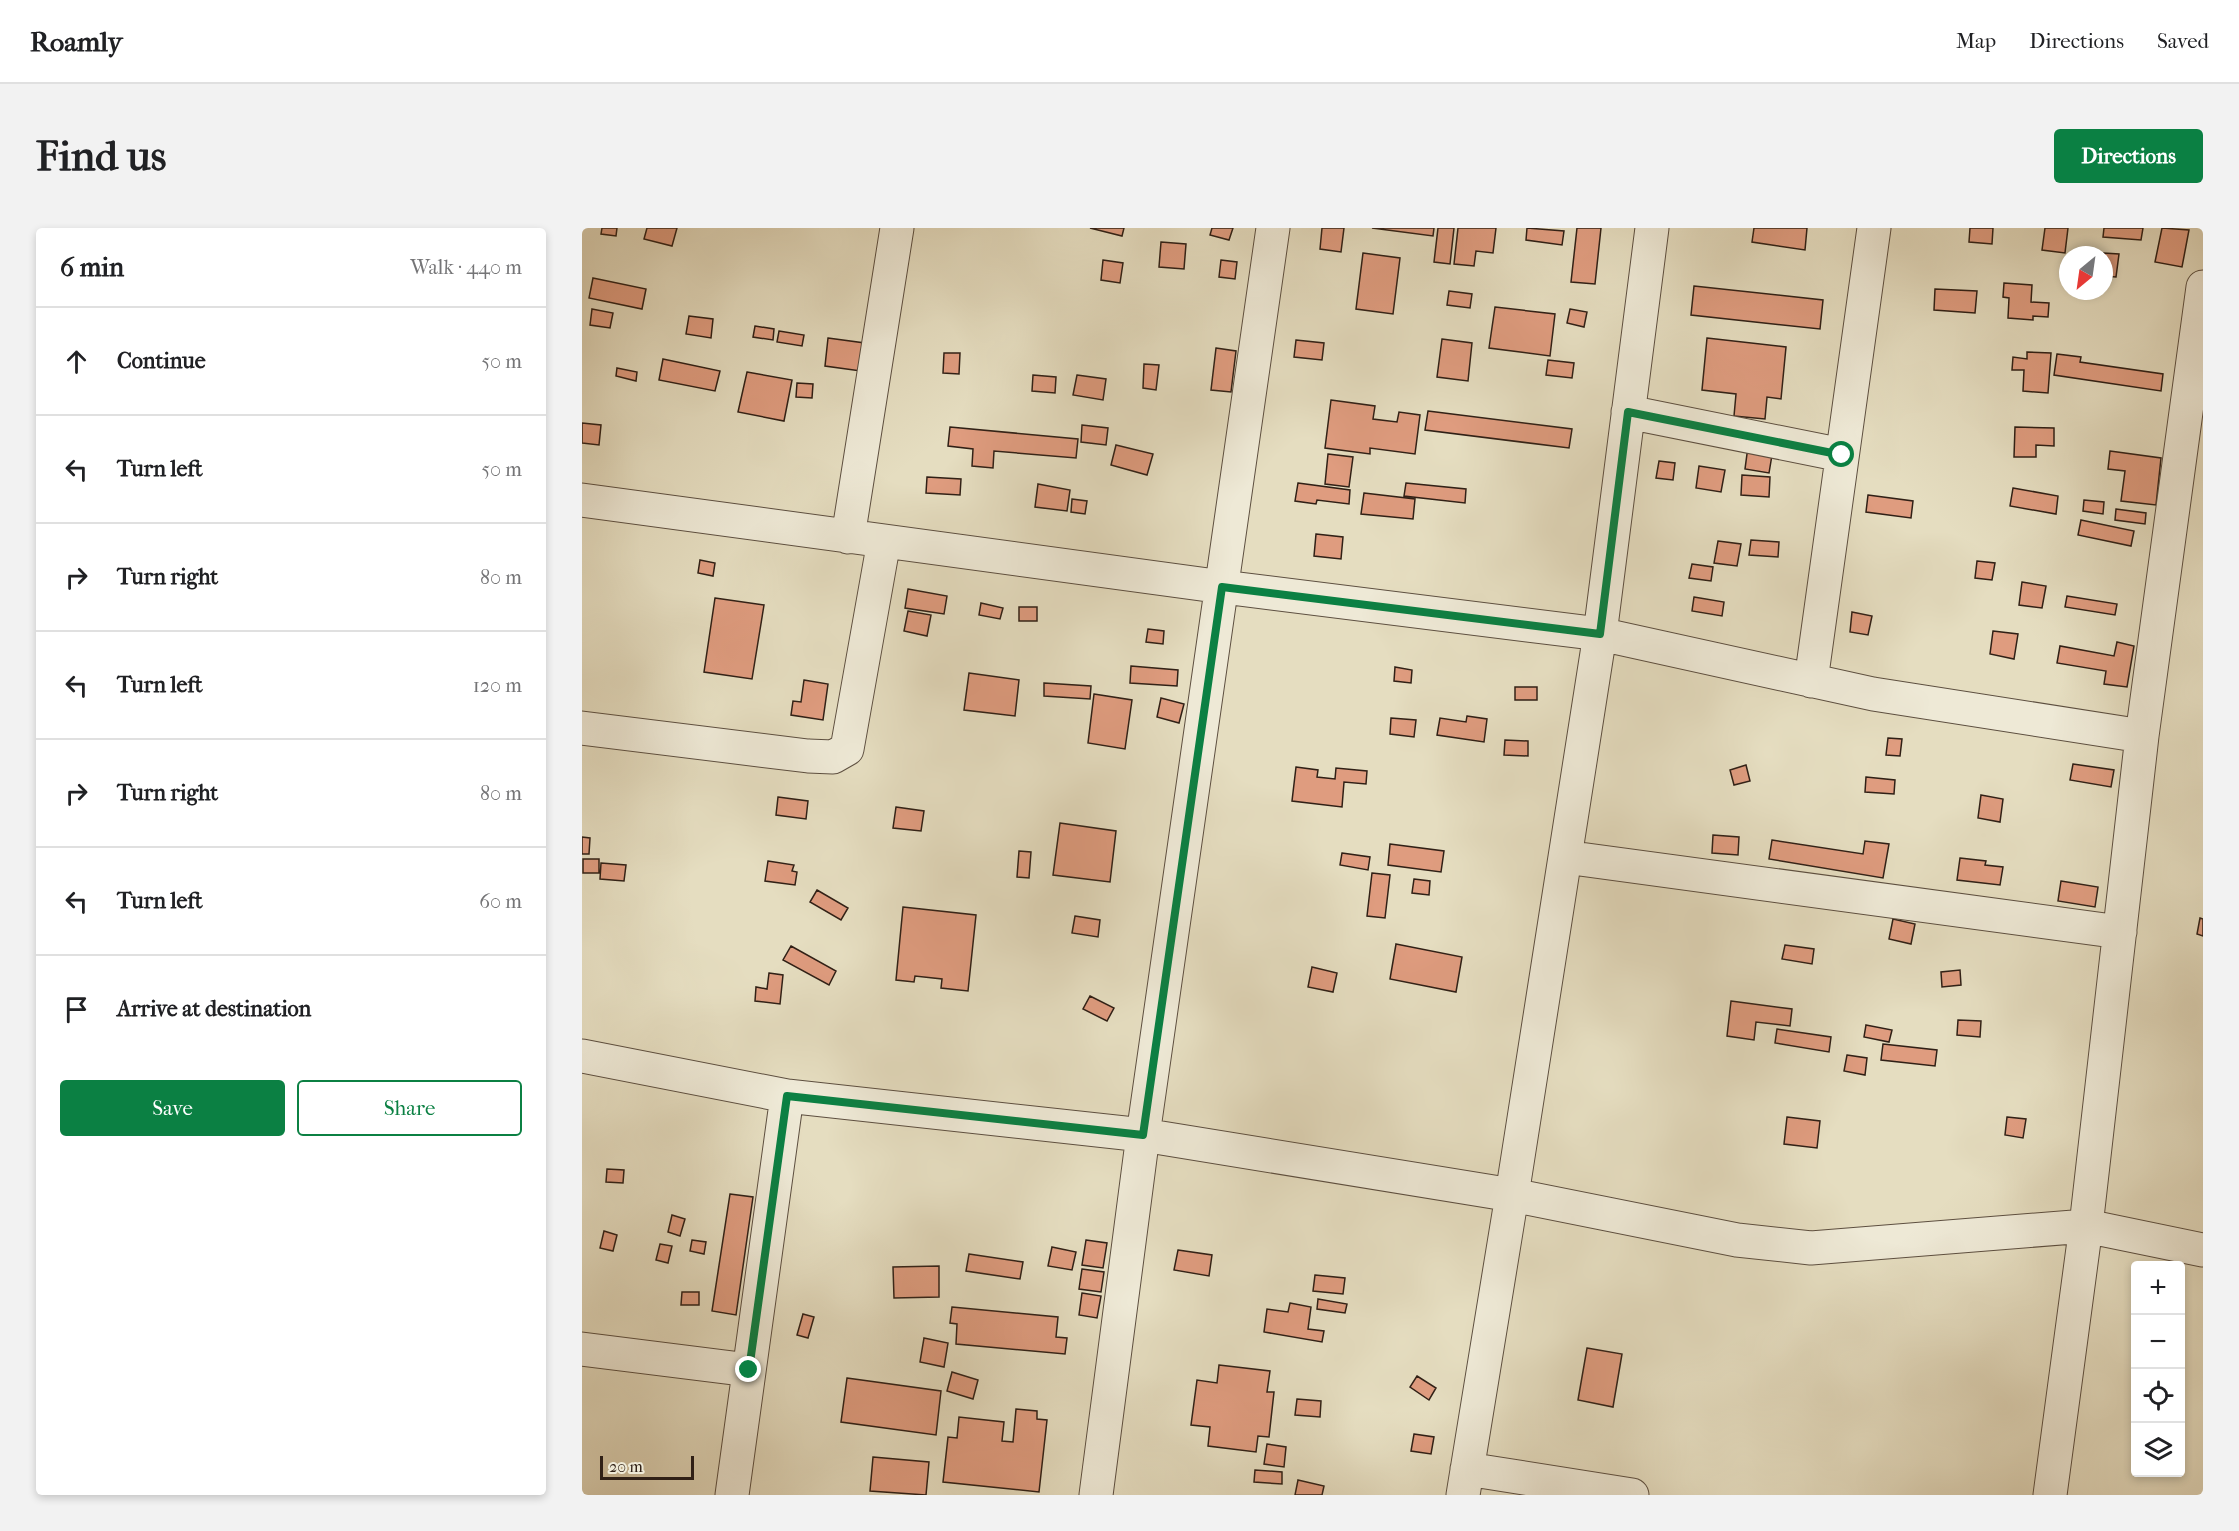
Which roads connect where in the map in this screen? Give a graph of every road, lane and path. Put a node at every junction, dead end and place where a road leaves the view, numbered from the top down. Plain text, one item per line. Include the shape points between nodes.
1 (897, 228) edge
2 (1273, 228) edge
3 (1652, 228) edge
4 (1874, 228) edge
5 (2203, 287) edge
6 (1628, 412) junction
7 (1842, 455) junction
8 (582, 500) edge
9 (848, 537) junction
10 (884, 542) junction
11 (1222, 587) junction
12 (1600, 634) junction
13 (1811, 681) junction
14 (582, 728) edge
15 (2142, 736) junction
16 (1565, 857) junction
17 (2120, 932) junction
18 (582, 1056) edge
19 (787, 1096) junction
20 (1143, 1135) junction
21 (1512, 1195) junction
22 (2086, 1226) junction
23 (2203, 1250) edge
24 (582, 1349) edge
25 (749, 1370) junction
26 (1465, 1482) edge
27 (732, 1495) edge
28 (1096, 1495) edge
29 (1632, 1495) edge
30 (2050, 1495) edge

1 - 9 street
2 - 11 street
3 - 6 street
4 - 7 street
5 - 15 street
6 - 7 street
6 - 12 street
7 - 13 street
8 - 9 street
9 - 10 street
10 - 11 street
10 - 14 street via 847,749 833,757 808,756
11 - 12 street
11 - 20 street
12 - 13 street
12 - 16 street
13 - 15 street
15 - 17 street
16 - 17 street
16 - 21 street
17 - 22 street
18 - 19 street
19 - 20 street
19 - 25 street
20 - 21 street
20 - 28 street
21 - 22 street via 1737,1240 1812,1248
21 - 26 street
22 - 23 street
22 - 30 street
24 - 25 street
25 - 27 street
26 - 29 street

